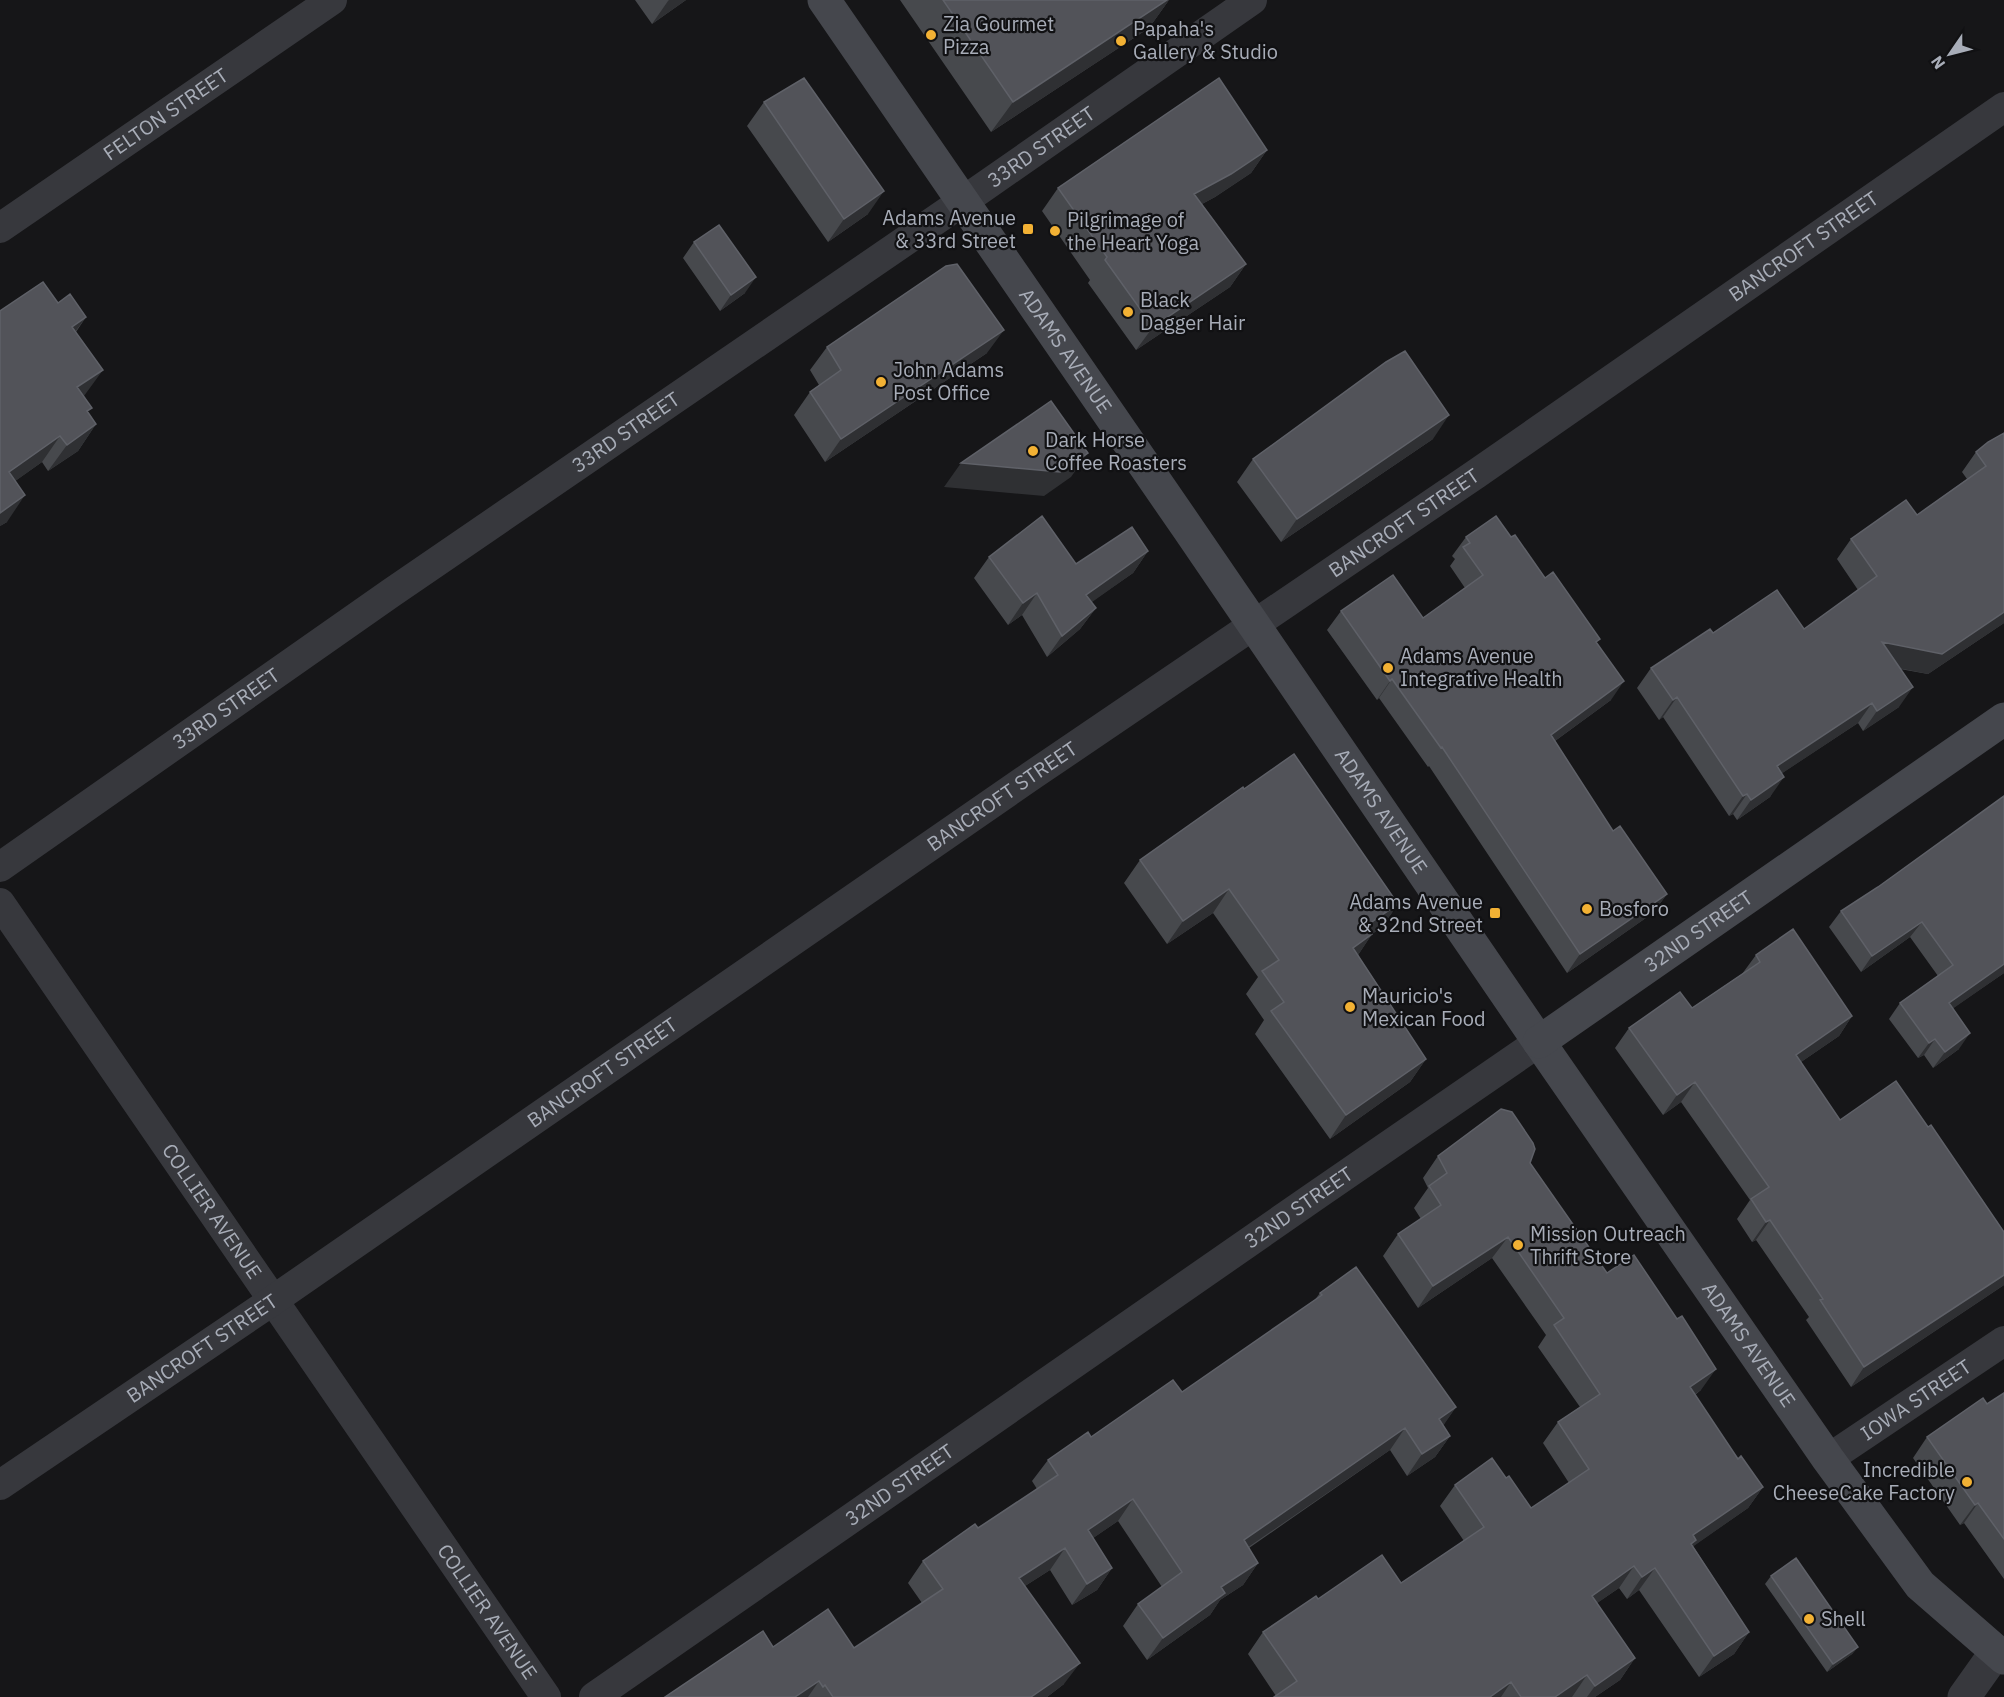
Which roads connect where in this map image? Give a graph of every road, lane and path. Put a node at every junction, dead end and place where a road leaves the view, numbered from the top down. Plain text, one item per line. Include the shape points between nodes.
1 (332, 0) edge
2 (824, 0) edge
3 (1252, 0) edge
4 (2004, 107) edge
5 (962, 202) junction
6 (0, 228) edge
7 (1253, 624) junction
8 (2004, 719) edge
9 (0, 867) edge
10 (0, 903) edge
11 (1539, 1042) junction
12 (272, 1301) junction
13 (2004, 1341) edge
14 (1828, 1459) junction
15 (0, 1485) edge
16 (2000, 1655) edge
17 (546, 1697) edge
18 (594, 1697) edge
19 (1964, 1697) edge

1 - 6 street, FELTON STREET
2 - 5 main road, ADAMS AVENUE
3 - 5 street, 33RD STREET
4 - 7 street, BANCROFT STREET
5 - 7 main road, ADAMS AVENUE
5 - 9 street, 33RD STREET via 391,592
7 - 11 main road, ADAMS AVENUE
7 - 12 street, BANCROFT STREET
8 - 11 main road, 32ND STREET
10 - 12 street, COLLIER AVENUE
11 - 14 main road, ADAMS AVENUE
11 - 18 street, 32ND STREET
12 - 15 street, BANCROFT STREET
12 - 17 street, COLLIER AVENUE
13 - 14 street, IOWA STREET
14 - 16 main road, ADAMS AVENUE via 1920,1585
16 - 19 street

